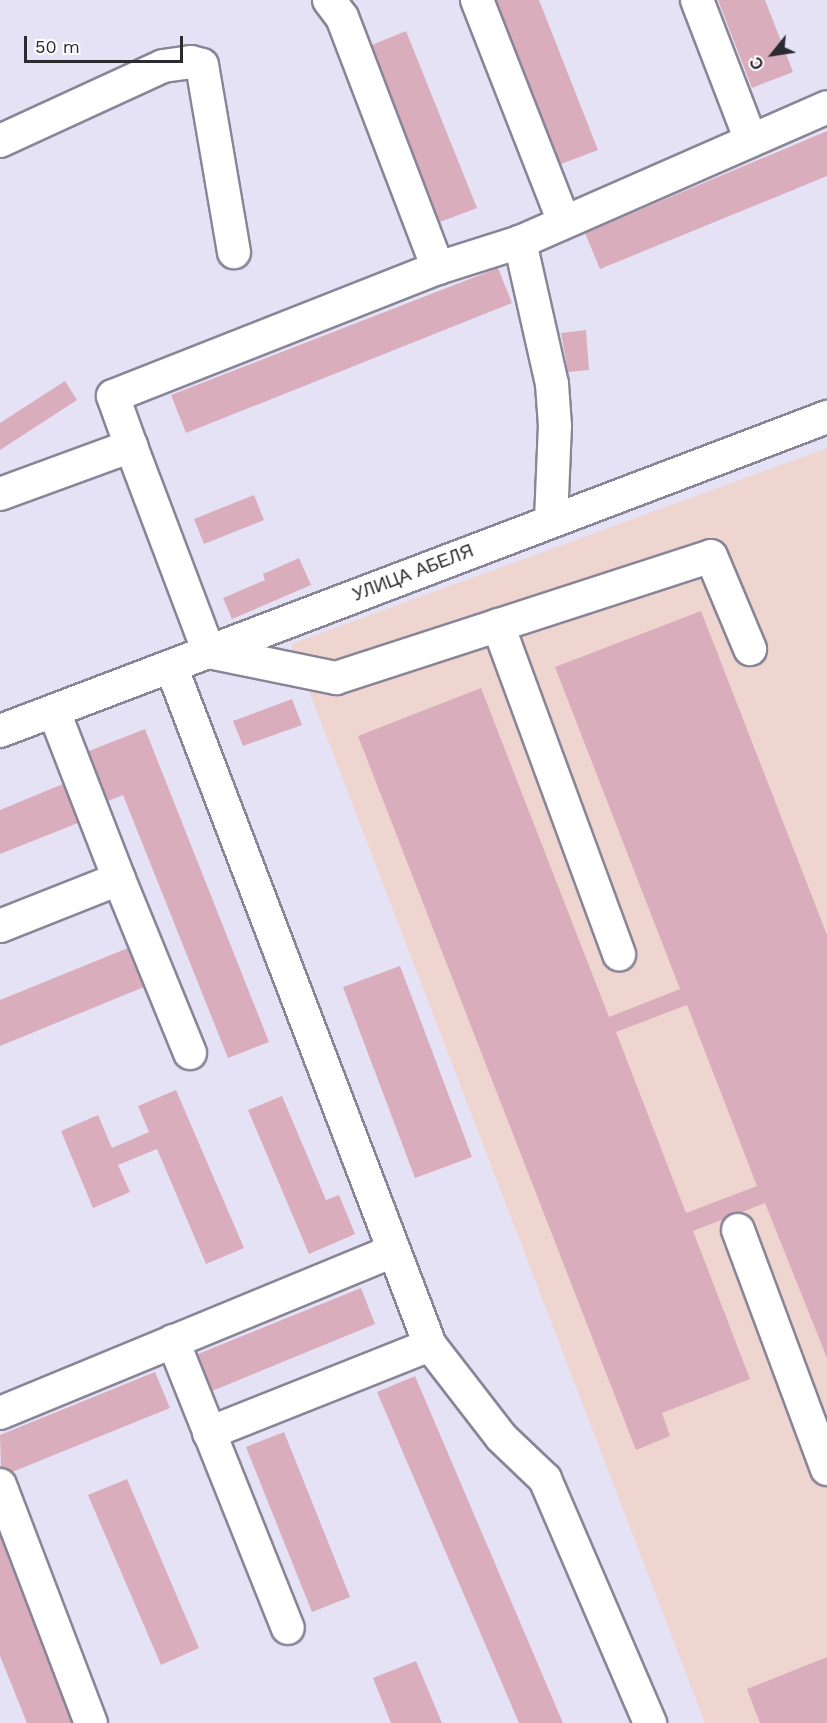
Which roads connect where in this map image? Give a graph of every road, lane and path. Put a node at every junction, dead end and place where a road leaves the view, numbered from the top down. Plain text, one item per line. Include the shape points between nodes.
1 (329, 0) edge
2 (477, 0) edge
3 (697, 0) edge
4 (827, 107) edge
5 (750, 138) junction
6 (0, 141) edge
7 (564, 222) junction
8 (520, 242) junction
9 (234, 252) dead end
10 (438, 268) junction
11 (827, 417) edge
12 (131, 446) junction
13 (0, 494) edge
14 (551, 520) junction
15 (498, 625) junction
16 (750, 649) dead end
17 (208, 652) junction
18 (171, 666) junction
19 (54, 711) junction
20 (0, 731) edge
21 (119, 879) junction
22 (0, 926) edge
23 (619, 954) dead end
24 (190, 1053) dead end
25 (738, 1230) dead end
26 (394, 1251) junction
27 (173, 1341) junction
28 (430, 1345) junction
29 (0, 1413) edge
30 (209, 1433) junction
31 (827, 1469) edge
32 (2, 1496) edge
33 (288, 1628) dead end
34 (91, 1723) edge
35 (650, 1723) edge

1 - 10 street via 342,17
2 - 7 street
3 - 5 street
4 - 5 street
5 - 7 street
6 - 9 street via 163,66 191,62 202,65
7 - 8 street
8 - 10 street
8 - 14 street via 552,384 555,426
10 - 12 street via 113,396
11 - 14 street, УЛИЦА АБЕЛЯ
12 - 13 street
12 - 17 street
14 - 17 street, УЛИЦА АБЕЛЯ
15 - 16 street via 711,556
15 - 17 street via 336,678
15 - 23 street
17 - 18 street, УЛИЦА АБЕЛЯ
18 - 19 street, УЛИЦА АБЕЛЯ
18 - 26 street
19 - 20 street, УЛИЦА АБЕЛЯ
19 - 21 street
21 - 22 street
21 - 24 street
25 - 31 street
26 - 27 street
26 - 28 street
27 - 29 street
27 - 30 street
28 - 30 street
28 - 35 street via 501,1437 545,1479
30 - 33 street
32 - 34 street

